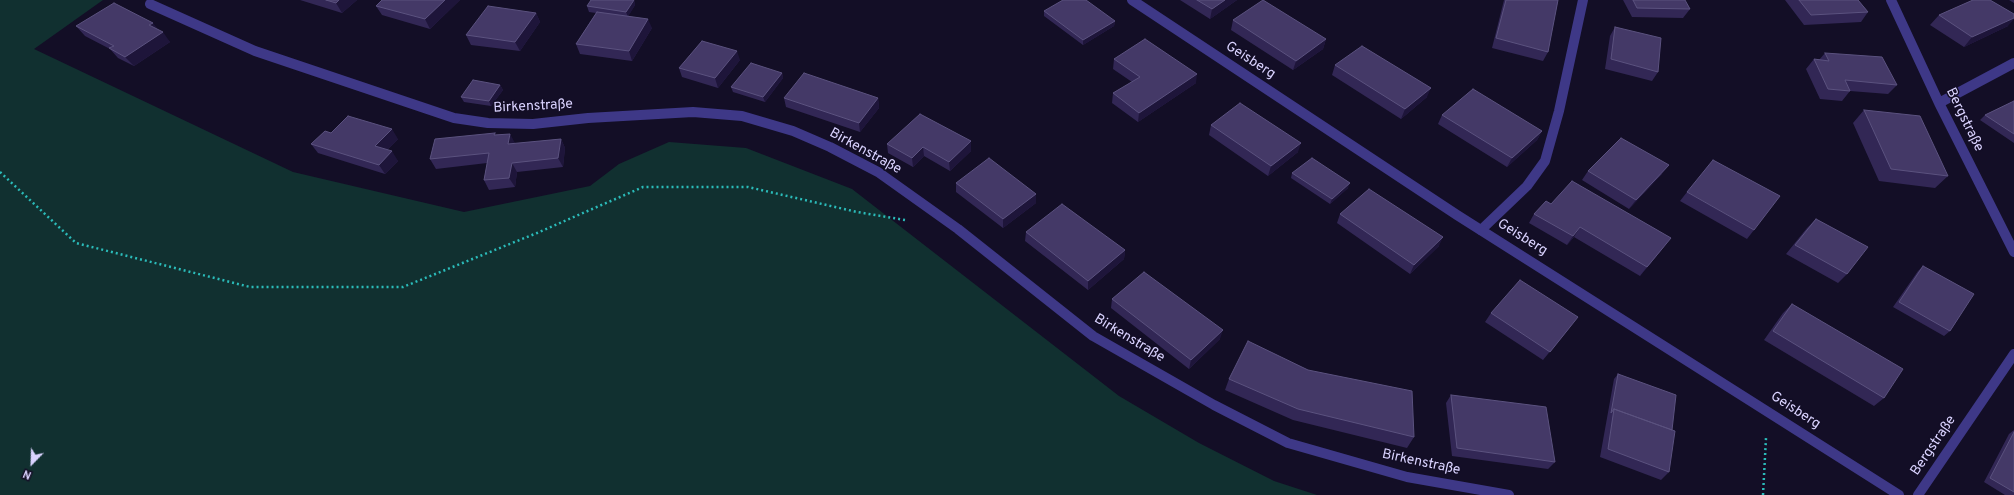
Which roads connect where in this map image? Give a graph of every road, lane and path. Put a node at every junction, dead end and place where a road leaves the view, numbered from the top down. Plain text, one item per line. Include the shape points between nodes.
1 (1132, 0) edge
2 (1582, 0) edge
3 (1891, 0) edge
4 (150, 4) dead end
5 (2014, 62) edge
6 (1939, 103) junction
7 (0, 172) edge
8 (911, 221) dead end
9 (1481, 230) junction
10 (2014, 252) edge
11 (2014, 354) edge
12 (1767, 411) junction
13 (1509, 495) edge
14 (1763, 495) edge
15 (1899, 495) edge
16 (1918, 495) edge

1 - 9 street, Geisberg
2 - 9 street via 1559,111 1545,161 1527,186
3 - 6 street, Bergstraße
4 - 13 street, Birkenstraße via 255,51 406,104 454,118 488,123 533,124 693,112 742,116 793,132 830,147 878,172 958,229 1093,336 1214,405 1288,443 1407,477
5 - 6 street
6 - 10 street, Bergstraße
7 - 8 path via 76,243 250,287 403,287 643,187 748,187 857,212
9 - 12 street, Geisberg
11 - 16 street, Bergstraße
12 - 14 path
12 - 15 street, Geisberg

